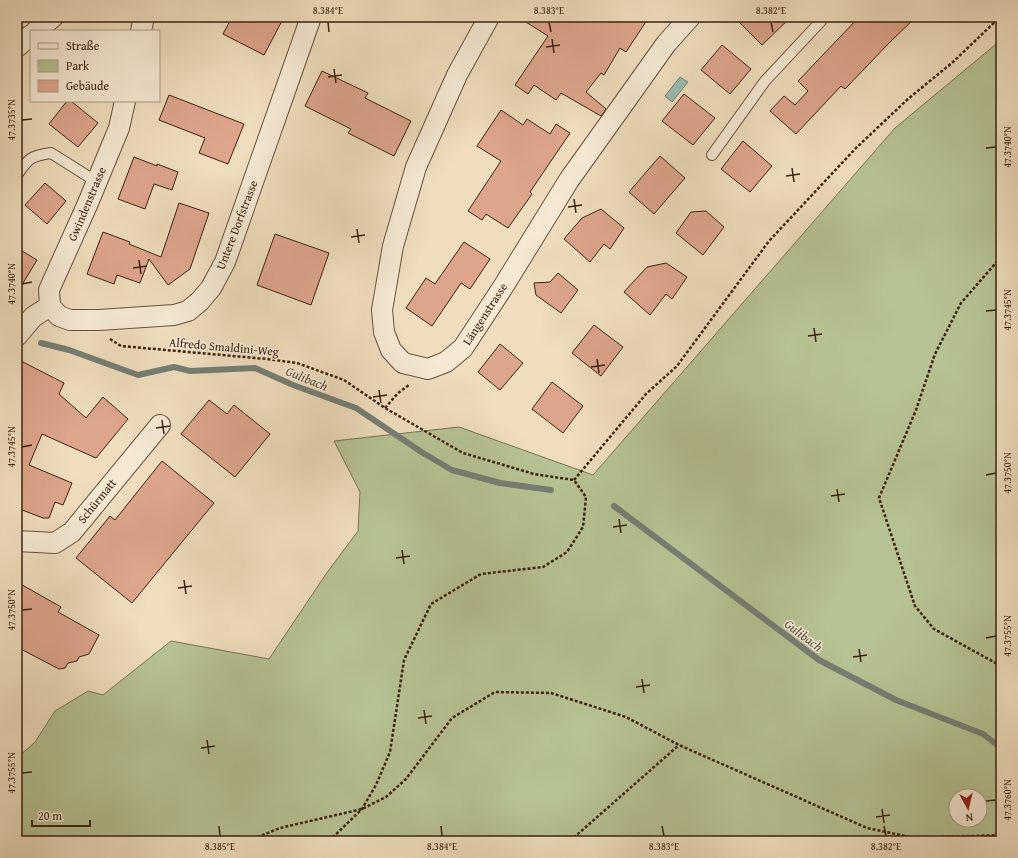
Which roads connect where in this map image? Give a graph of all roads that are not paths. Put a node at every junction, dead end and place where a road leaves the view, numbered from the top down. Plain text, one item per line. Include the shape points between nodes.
1 (53, 17) edge
2 (144, 17) edge
3 (311, 17) edge
4 (489, 17) edge
5 (690, 17) edge
6 (821, 18) edge
7 (37, 30) edge
8 (141, 30) edge
9 (30, 36) edge
10 (17, 47) edge
11 (125, 102) edge
12 (712, 155) dead end
13 (17, 175) edge
14 (97, 182) junction
15 (50, 306) junction
16 (17, 336) edge
17 (160, 424) dead end
18 (17, 541) edge

1 - 7 street
2 - 8 street
3 - 15 street, Untere Dorfstrasse via 225,262 212,288 188,311 174,315 70,320 59,316
4 - 5 street, Längenstrasse via 457,75 416,167 393,246 383,303 384,332 391,350 403,363 428,369 446,362 463,348 569,180 666,44
6 - 12 lane via 765,82
9 - 10 street
11 - 14 street, Gwindenstrasse via 119,128
13 - 14 lane via 28,160 51,153
14 - 15 street, Gwindenstrasse via 49,290
15 - 16 street via 33,317
17 - 18 street, Schürmatt via 72,532 55,543

